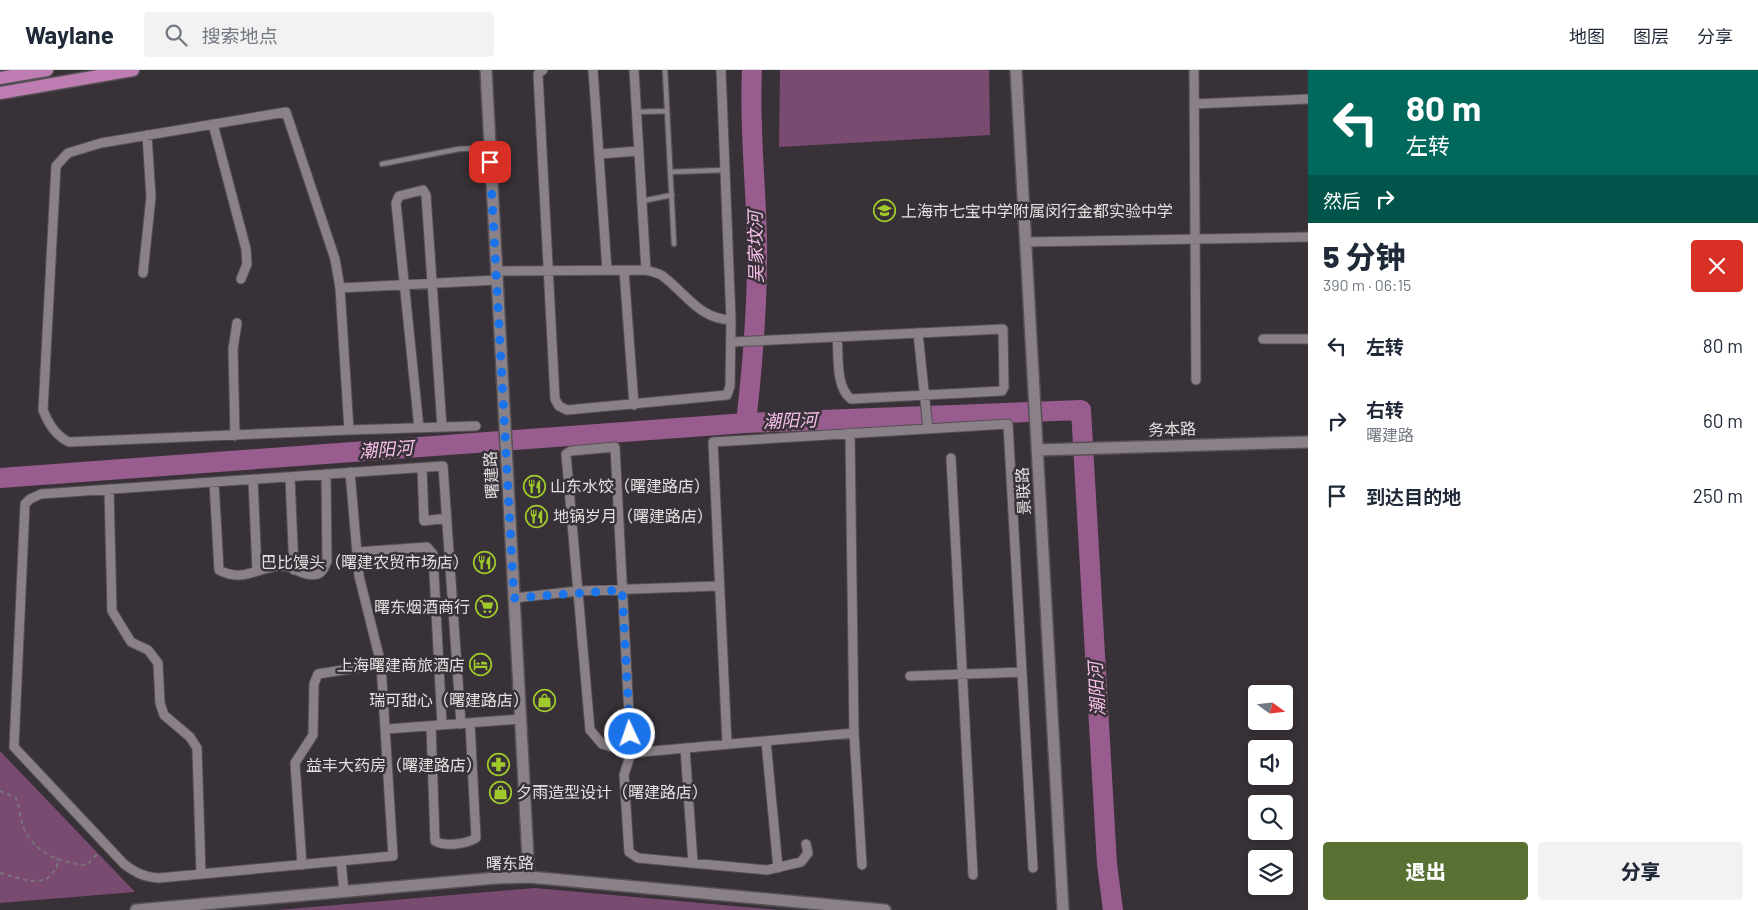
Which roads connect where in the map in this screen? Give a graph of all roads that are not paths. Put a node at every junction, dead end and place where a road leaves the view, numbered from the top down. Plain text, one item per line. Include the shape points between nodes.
1 (47, 70) edge
2 (133, 70) edge
3 (486, 70) edge
4 (542, 70) edge
5 (593, 70) edge
6 (634, 70) edge
7 (665, 70) edge
8 (721, 70) edge
9 (1016, 70) edge
10 (1194, 70) edge
11 (0, 78) edge
12 (0, 93) edge
13 (1308, 99) edge
14 (1194, 104) junction
15 (667, 111) junction
16 (636, 112) junction
17 (213, 124) junction
18 (147, 135) junction
19 (490, 148) junction
20 (639, 152) junction
21 (598, 154) junction
22 (382, 164) dead end
23 (725, 170) junction
24 (670, 172) junction
25 (672, 196) junction
26 (642, 201) junction
27 (1308, 237) edge
28 (1195, 239) junction
29 (1026, 242) junction
30 (674, 244) dead end
31 (549, 270) junction
32 (606, 270) junction
33 (624, 270) junction
34 (646, 270) junction
35 (143, 273) dead end
36 (497, 275) junction
37 (241, 279) dead end
38 (434, 283) junction
39 (404, 285) junction
40 (340, 288) junction
41 (731, 320) junction
42 (237, 323) dead end
43 (918, 333) junction
44 (837, 337) junction
45 (1308, 338) edge
46 (1263, 339) dead end
47 (731, 342) junction
48 (1196, 380) dead end
49 (925, 399) junction
50 (634, 405) junction
51 (476, 426) dead end
52 (442, 427) junction
53 (419, 428) junction
54 (928, 429) junction
55 (349, 430) junction
56 (850, 433) junction
57 (235, 436) junction
58 (1308, 442) edge
59 (1038, 450) junction
60 (951, 458) dead end
61 (422, 468) junction
62 (350, 472) junction
63 (326, 474) junction
64 (290, 476) junction
65 (253, 479) junction
66 (214, 482) junction
67 (109, 489) junction
68 (447, 518) junction
69 (357, 552) junction
70 (294, 570) junction
71 (257, 572) junction
72 (718, 586) junction
73 (622, 590) junction
74 (577, 591) junction
75 (514, 598) junction
76 (381, 664) junction
77 (1022, 672) junction
78 (962, 674) junction
79 (910, 676) dead end
80 (520, 719) junction
81 (465, 723) junction
82 (442, 725) junction
83 (431, 726) junction
84 (387, 729) junction
85 (854, 732) junction
86 (766, 741) junction
87 (727, 744) junction
88 (685, 748) junction
89 (631, 753) junction
90 (806, 844) dead end
91 (341, 861) junction
92 (693, 863) junction
93 (302, 865) junction
94 (862, 865) dead end
95 (778, 868) junction
96 (1034, 868) dead end
97 (202, 874) junction
98 (973, 875) dead end
99 (529, 877) junction
100 (344, 892) junction
101 (136, 910) edge
102 (885, 910) edge
103 (1063, 910) edge

1 - 11 main road
2 - 12 main road
3 - 19 street, 曙建路
4 - 31 street via 538,74
5 - 21 street
6 - 16 street
7 - 15 lane
8 - 23 street
9 - 29 street, 景联路
10 - 14 street
13 - 14 street
14 - 28 street
15 - 16 lane
15 - 24 lane
16 - 20 street
17 - 18 street
17 - 37 street via 246,249 247,264
17 - 40 street via 286,112 336,259
18 - 35 street via 151,196
18 - 57 street via 68,153 56,166 43,410 61,438 69,442
19 - 22 lane via 459,149
19 - 36 street, 曙建路
20 - 21 street
20 - 26 street
21 - 32 street
23 - 24 lane
23 - 41 street
24 - 25 lane
25 - 26 lane
25 - 30 lane
26 - 34 street
27 - 28 street
28 - 29 street
28 - 48 street
29 - 59 street, 景联路
31 - 32 street
31 - 36 street
31 - 50 street via 555,399 559,406 567,410
32 - 33 street
33 - 34 street
33 - 50 street
34 - 41 street via 663,276 706,315
36 - 38 street
36 - 75 street, 曙建路
38 - 39 street
38 - 39 street via 423,190 399,196 396,203
38 - 52 street
39 - 40 street
39 - 53 street
40 - 55 street
41 - 47 street
42 - 57 street via 233,349
43 - 44 street
43 - 49 street
43 - 49 street via 1004,329 1002,392
44 - 47 street
44 - 49 street via 841,382 844,394 851,399
45 - 46 street
47 - 50 street via 727,395
49 - 54 street
51 - 52 street
52 - 53 street
53 - 55 street
54 - 56 street
54 - 77 street via 1008,424
55 - 57 street
56 - 72 street via 713,442
56 - 85 street
58 - 59 street, 务本路
59 - 103 street, 景联路
60 - 78 street
61 - 62 street
61 - 68 street via 443,466
61 - 68 street via 424,521
62 - 63 street
62 - 69 street
63 - 64 street
63 - 70 street via 326,561 318,574
64 - 65 street
64 - 70 street
65 - 66 street
65 - 71 street
66 - 67 street
66 - 71 street via 219,570 236,577
67 - 97 street via 112,611 131,642 148,650 158,663 160,703 164,715 190,737 197,748
67 - 97 street via 41,494 25,504 13,744 136,873 146,878
68 - 81 street
69 - 76 street via 358,576
69 - 82 street via 427,547 433,554
70 - 71 street via 286,566
72 - 73 street
72 - 87 street
73 - 74 street
73 - 74 street via 615,447 566,454
73 - 89 street
74 - 75 street
74 - 89 street via 590,730 602,744
75 - 80 street, 曙建路
76 - 84 street
76 - 93 street via 318,674 314,684 313,734 295,763
77 - 78 street
77 - 96 street
78 - 79 street
78 - 98 street
80 - 81 street
80 - 99 street, 曙建路
81 - 82 street
81 - 83 street via 476,838 470,842 441,845 435,842
82 - 83 street
83 - 84 street
84 - 91 street via 393,856
85 - 86 street
85 - 94 street
86 - 87 street
86 - 95 street
87 - 88 street
88 - 89 street
88 - 92 street
89 - 92 street via 624,775 629,852 638,858
90 - 95 street via 808,853 801,862
91 - 93 street
91 - 100 street
92 - 95 street via 767,870
93 - 97 street
99 - 100 street, 曙东路
99 - 102 street, 曙东路
100 - 101 street, 曙东路

